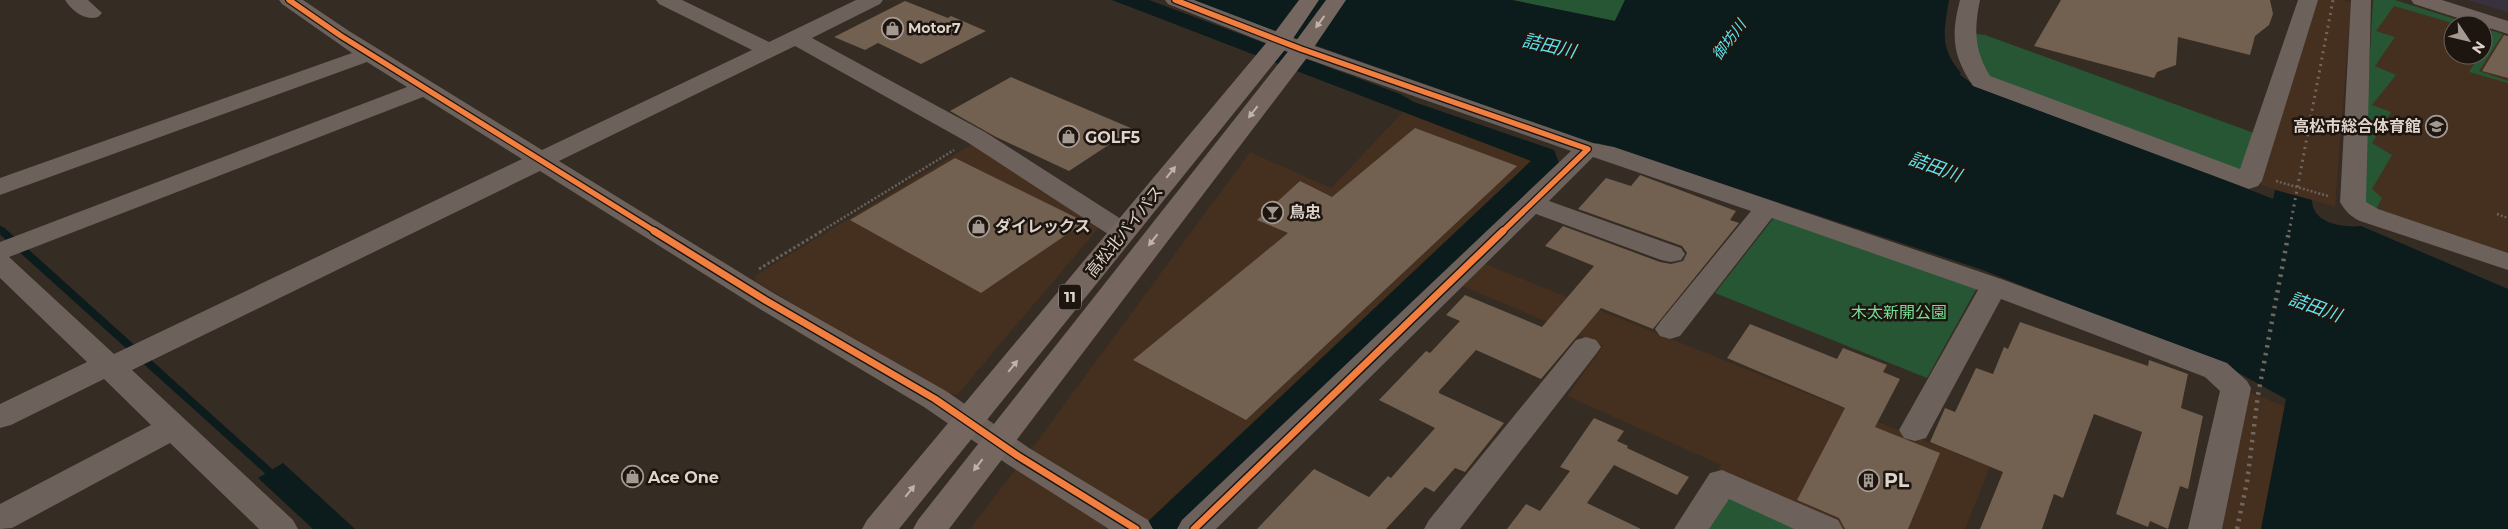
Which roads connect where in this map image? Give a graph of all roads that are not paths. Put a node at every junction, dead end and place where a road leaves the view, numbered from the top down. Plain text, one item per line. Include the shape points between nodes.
1 (75, 0) edge
2 (289, 0) edge
3 (666, 0) edge
4 (873, 0) edge
5 (1175, 0) edge
6 (1309, 0) edge
7 (1336, 0) edge
8 (1970, 0) edge
9 (2308, 0) edge
10 (2361, 0) edge
11 (2421, 0) edge
12 (2445, 0) edge
13 (91, 13) dead end
14 (2508, 20) edge
15 (2508, 28) edge
16 (795, 38) junction
17 (769, 50) junction
18 (1286, 51) junction
19 (369, 54) junction
20 (425, 88) junction
21 (1588, 149) junction
22 (540, 160) junction
23 (0, 187) edge
24 (1530, 203) junction
25 (1767, 208) junction
26 (1123, 232) junction
27 (0, 251) edge
28 (1671, 254) dead end
29 (2508, 262) edge
30 (0, 264) edge
31 (1994, 286) junction
32 (1670, 329) dead end
33 (1586, 347) dead end
34 (109, 366) junction
35 (0, 417) edge
36 (968, 420) junction
37 (173, 427) junction
38 (1915, 430) dead end
39 (998, 440) junction
40 (0, 520) edge
41 (281, 529) edge
42 (879, 529) edge
43 (930, 529) edge
44 (1136, 529) edge
45 (1194, 529) edge
46 (1441, 529) edge
47 (1691, 529) edge
48 (1826, 529) edge
49 (2205, 529) edge

1 - 13 street
2 - 19 street
3 - 17 street
4 - 16 street
5 - 18 street
6 - 18 highway, 高松北バイパス / 11
7 -> 18 highway, 高松北バイパス / 11
8 - 9 street via 1963,39 1968,60 1981,81 2249,181
10 - 29 street via 2352,202 2369,216
11 - 15 street
12 - 14 street
16 - 17 street
16 - 26 street via 976,137
17 - 22 street
18 - 21 street
26 -> 18 highway, 高松北バイパス / 11
18 -> 39 highway, 高松北バイパス / 11
19 - 20 street
19 - 23 street
20 - 22 street
20 - 27 street
21 - 24 street
21 - 25 street
22 - 34 street
22 - 36 street
24 - 28 street
24 - 45 street
25 - 31 street
25 - 32 street
36 -> 26 highway, 高松北バイパス / 11
30 - 34 street
31 - 38 street
31 - 49 street via 2216,370 2236,388
33 - 46 street
34 - 35 street
34 - 37 street
36 - 39 street
42 -> 36 highway, 高松北バイパス / 11
37 - 40 street
37 - 41 street
39 -> 43 highway, 高松北バイパス / 11
39 - 44 street via 1018,456
47 - 48 street via 1721,484

